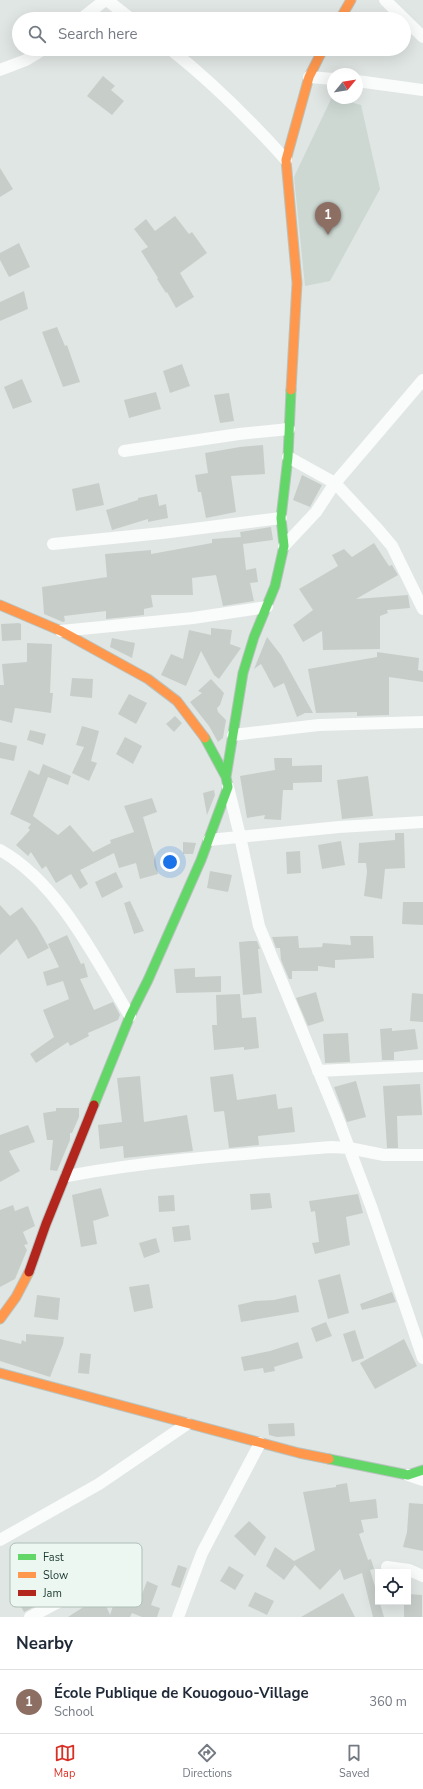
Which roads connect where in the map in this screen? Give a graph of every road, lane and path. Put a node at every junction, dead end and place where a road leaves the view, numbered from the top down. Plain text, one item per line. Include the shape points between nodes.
1 (106, 0) edge
2 (351, 0) edge
3 (385, 0) edge
4 (90, 12) edge
5 (122, 12) edge
6 (344, 12) edge
7 (397, 12) edge
8 (411, 25) edge
9 (423, 37) edge
10 (33, 56) edge
11 (179, 56) edge
12 (320, 56) edge
13 (0, 70) edge
14 (309, 77) junction
15 (327, 78) edge
16 (363, 82) edge
17 (423, 90) edge
18 (286, 160) junction
19 (423, 380) edge
20 (290, 429) junction
21 (124, 451) dead end
22 (288, 457) junction
23 (335, 483) junction
24 (281, 518) junction
25 (53, 544) dead end
26 (284, 546) junction
27 (0, 605) edge
28 (266, 607) junction
29 (423, 609) edge
30 (61, 631) junction
31 (423, 722) edge
32 (233, 735) junction
33 (227, 782) junction
34 (423, 822) edge
35 (240, 836) junction
36 (209, 840) junction
37 (0, 850) edge
38 (130, 1016) junction
39 (423, 1066) edge
40 (318, 1071) junction
41 (349, 1148) junction
42 (423, 1155) edge
43 (66, 1176) junction
44 (0, 1319) edge
45 (423, 1358) edge
46 (0, 1374) edge
47 (187, 1424) junction
48 (260, 1443) junction
49 (423, 1470) edge
50 (408, 1475) junction
51 (423, 1480) edge
52 (0, 1540) edge
53 (387, 1567) dead end
54 (423, 1576) edge
55 (49, 1607) edge
56 (30, 1617) edge
57 (178, 1617) edge

1 - 4 street
1 - 5 street
2 - 6 street
3 - 7 street
8 - 9 street
10 - 13 street
11 - 18 street via 252,122
12 - 14 street
14 - 15 street
14 - 18 street
16 - 17 street
18 - 20 street via 298,283
19 - 23 street
20 - 21 street
20 - 22 street
22 - 23 street
22 - 24 street
23 - 26 street via 316,512
23 - 29 street via 392,546
24 - 25 street
24 - 26 street
26 - 28 street via 275,586
27 - 30 street
28 - 30 street via 193,618
28 - 32 street via 243,673
30 - 33 street via 148,679 177,701 202,732
31 - 32 street via 319,725
32 - 33 street
33 - 35 street
33 - 36 street
34 - 35 street
35 - 36 street
35 - 40 street via 259,926
36 - 38 street via 152,973
37 - 38 street via 12,857 37,880 59,905 80,934
38 - 43 street
39 - 40 street
40 - 41 street
41 - 42 street via 384,1155
41 - 43 street via 156,1162
41 - 45 street
43 - 44 street via 23,1285 14,1302
46 - 47 street
47 - 48 street
47 - 52 street via 100,1484
48 - 50 street via 299,1454
48 - 57 street via 202,1553
49 - 50 street
50 - 51 street
53 - 54 street via 409,1570
55 - 56 street

